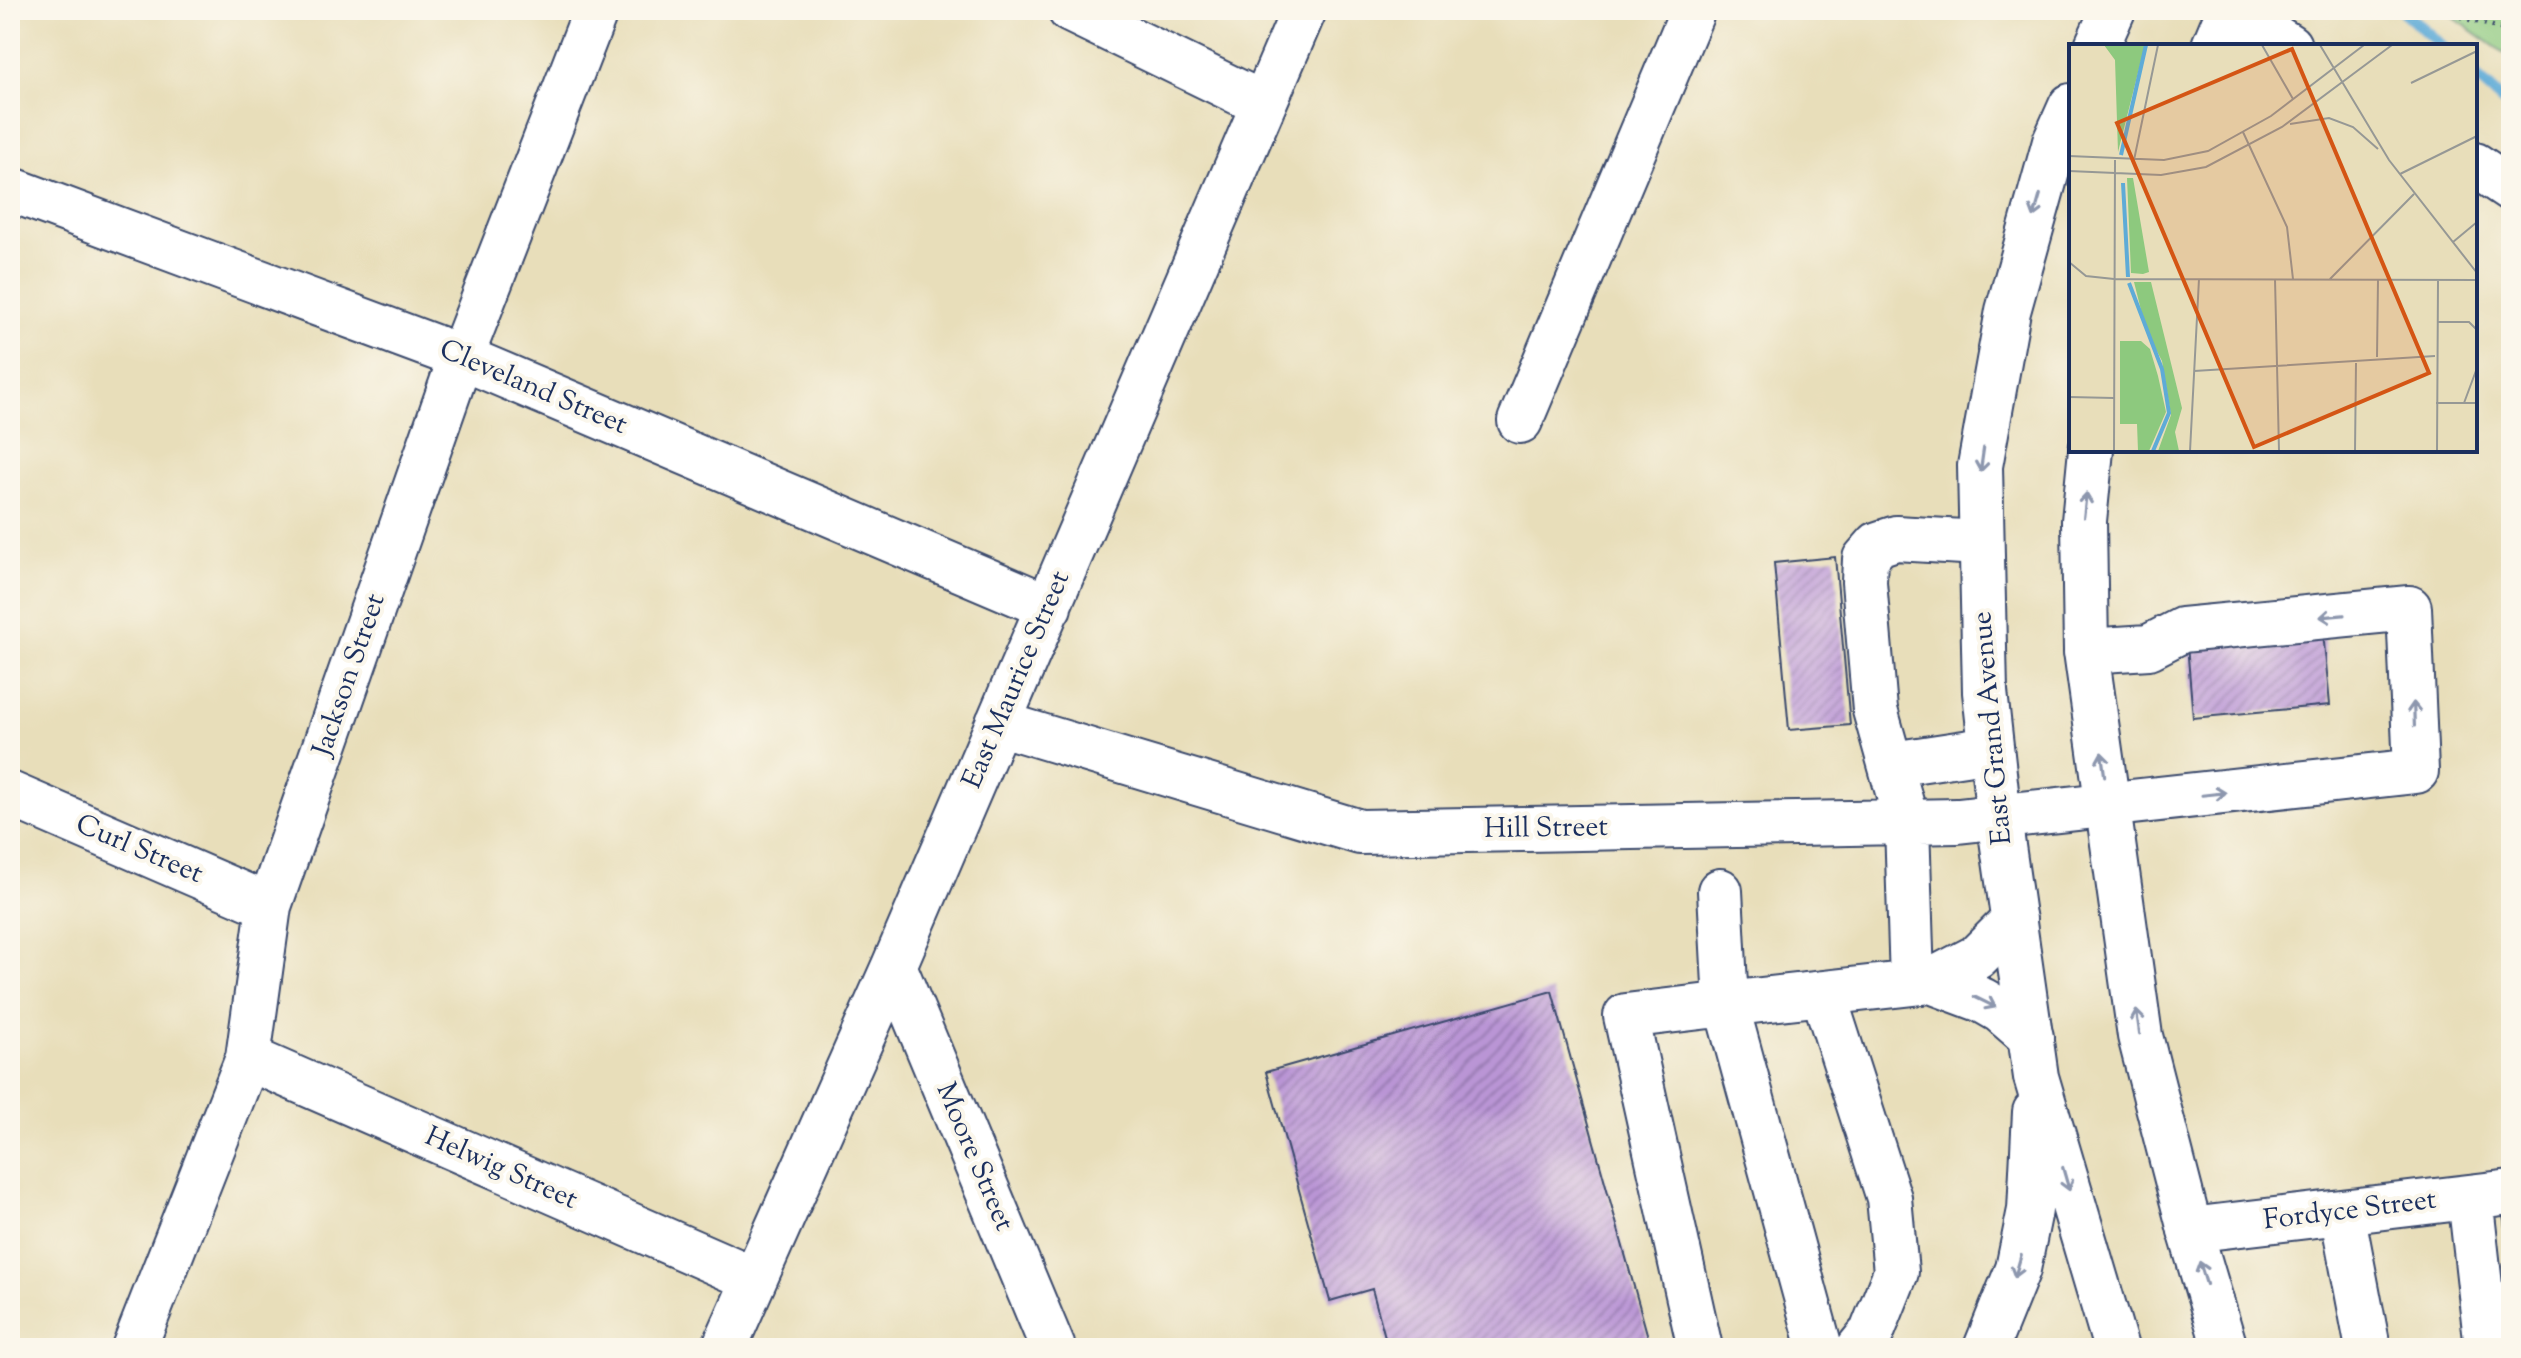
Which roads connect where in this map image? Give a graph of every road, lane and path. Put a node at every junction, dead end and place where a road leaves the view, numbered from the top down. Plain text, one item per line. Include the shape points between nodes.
1 (596, 10) edge
2 (1070, 10) edge
3 (1304, 10) edge
4 (1693, 10) edge
5 (2113, 10) edge
6 (2231, 10) edge
7 (2438, 10) edge
8 (2511, 32) edge
9 (2098, 44) edge
10 (2215, 44) edge
11 (2286, 44) edge
12 (1263, 104) junction
13 (2069, 110) edge
14 (2477, 166) edge
15 (10, 189) edge
16 (2511, 189) edge
17 (461, 357) junction
18 (1520, 421) dead end
19 (2091, 452) edge
20 (1980, 543) junction
21 (1049, 607) junction
22 (2086, 651) junction
23 (998, 723) junction
24 (1991, 749) junction
25 (1892, 764) junction
26 (10, 794) edge
27 (2109, 806) junction
28 (1999, 818) junction
29 (1907, 824) junction
30 (1720, 891) dead end
31 (269, 906) junction
32 (2014, 920) junction
33 (894, 966) junction
34 (1922, 982) junction
35 (1823, 993) junction
36 (1726, 1004) junction
37 (2034, 1057) junction
38 (248, 1058) junction
39 (2490, 1195) edge
40 (2342, 1212) junction
41 (2190, 1230) junction
42 (754, 1279) junction
43 (134, 1348) edge
44 (724, 1348) edge
45 (1053, 1348) edge
46 (1700, 1348) edge
47 (1820, 1348) edge
48 (1859, 1348) edge
49 (1986, 1348) edge
50 (2116, 1348) edge
51 (2225, 1348) edge
52 (2368, 1348) edge
53 (2487, 1348) edge

1 - 17 street, Jackson Street
2 - 12 street
3 - 12 street, East Maurice Street
4 - 18 street
5 - 9 street
6 - 10 street
6 - 11 street
7 - 8 path
12 - 21 street, East Maurice Street
13 -> 20 street, East Grand Avenue via 2055,142 2008,311 1980,466
14 - 16 street
15 - 17 street, Cleveland Street
17 - 21 street, Cleveland Street
17 - 31 street, Jackson Street
22 -> 19 street via 2084,521
20 - 24 street, East Grand Avenue
20 - 25 street via 1896,538 1878,544 1865,559 1875,710
21 - 23 street, East Maurice Street
27 -> 22 street
27 -> 22 street, Hill Street via 2416,771 2409,608 2182,630 2149,647
23 - 29 street, Hill Street via 1360,832
23 - 33 street, East Maurice Street
24 - 25 street
24 - 28 street, East Grand Avenue
25 - 29 street
26 - 31 street, Curl Street
27 - 28 street, Hill Street
41 -> 27 street via 2140,1036
28 - 29 street, Hill Street
28 - 32 street, East Grand Avenue
29 - 34 street
30 - 36 street
31 - 38 street, Jackson Street
32 - 34 street via 1977,957
32 - 37 street, East Grand Avenue
33 - 42 street, East Maurice Street
33 - 45 street, Moore Street
34 - 35 street
34 -> 37 street via 2001,1011
35 - 36 street
35 - 48 street via 1889,1198 1896,1272 1872,1332
36 - 46 street via 1626,1016
36 - 47 street
37 -> 49 street via 2030,1210 2018,1269
37 -> 50 street, East Grand Avenue
38 - 42 street, Helwig Street
38 - 43 street, Jackson Street
39 - 40 street, Fordyce Street
39 - 53 street
40 - 41 street, Fordyce Street
40 - 52 street
51 -> 41 street
42 - 44 street, East Maurice Street

